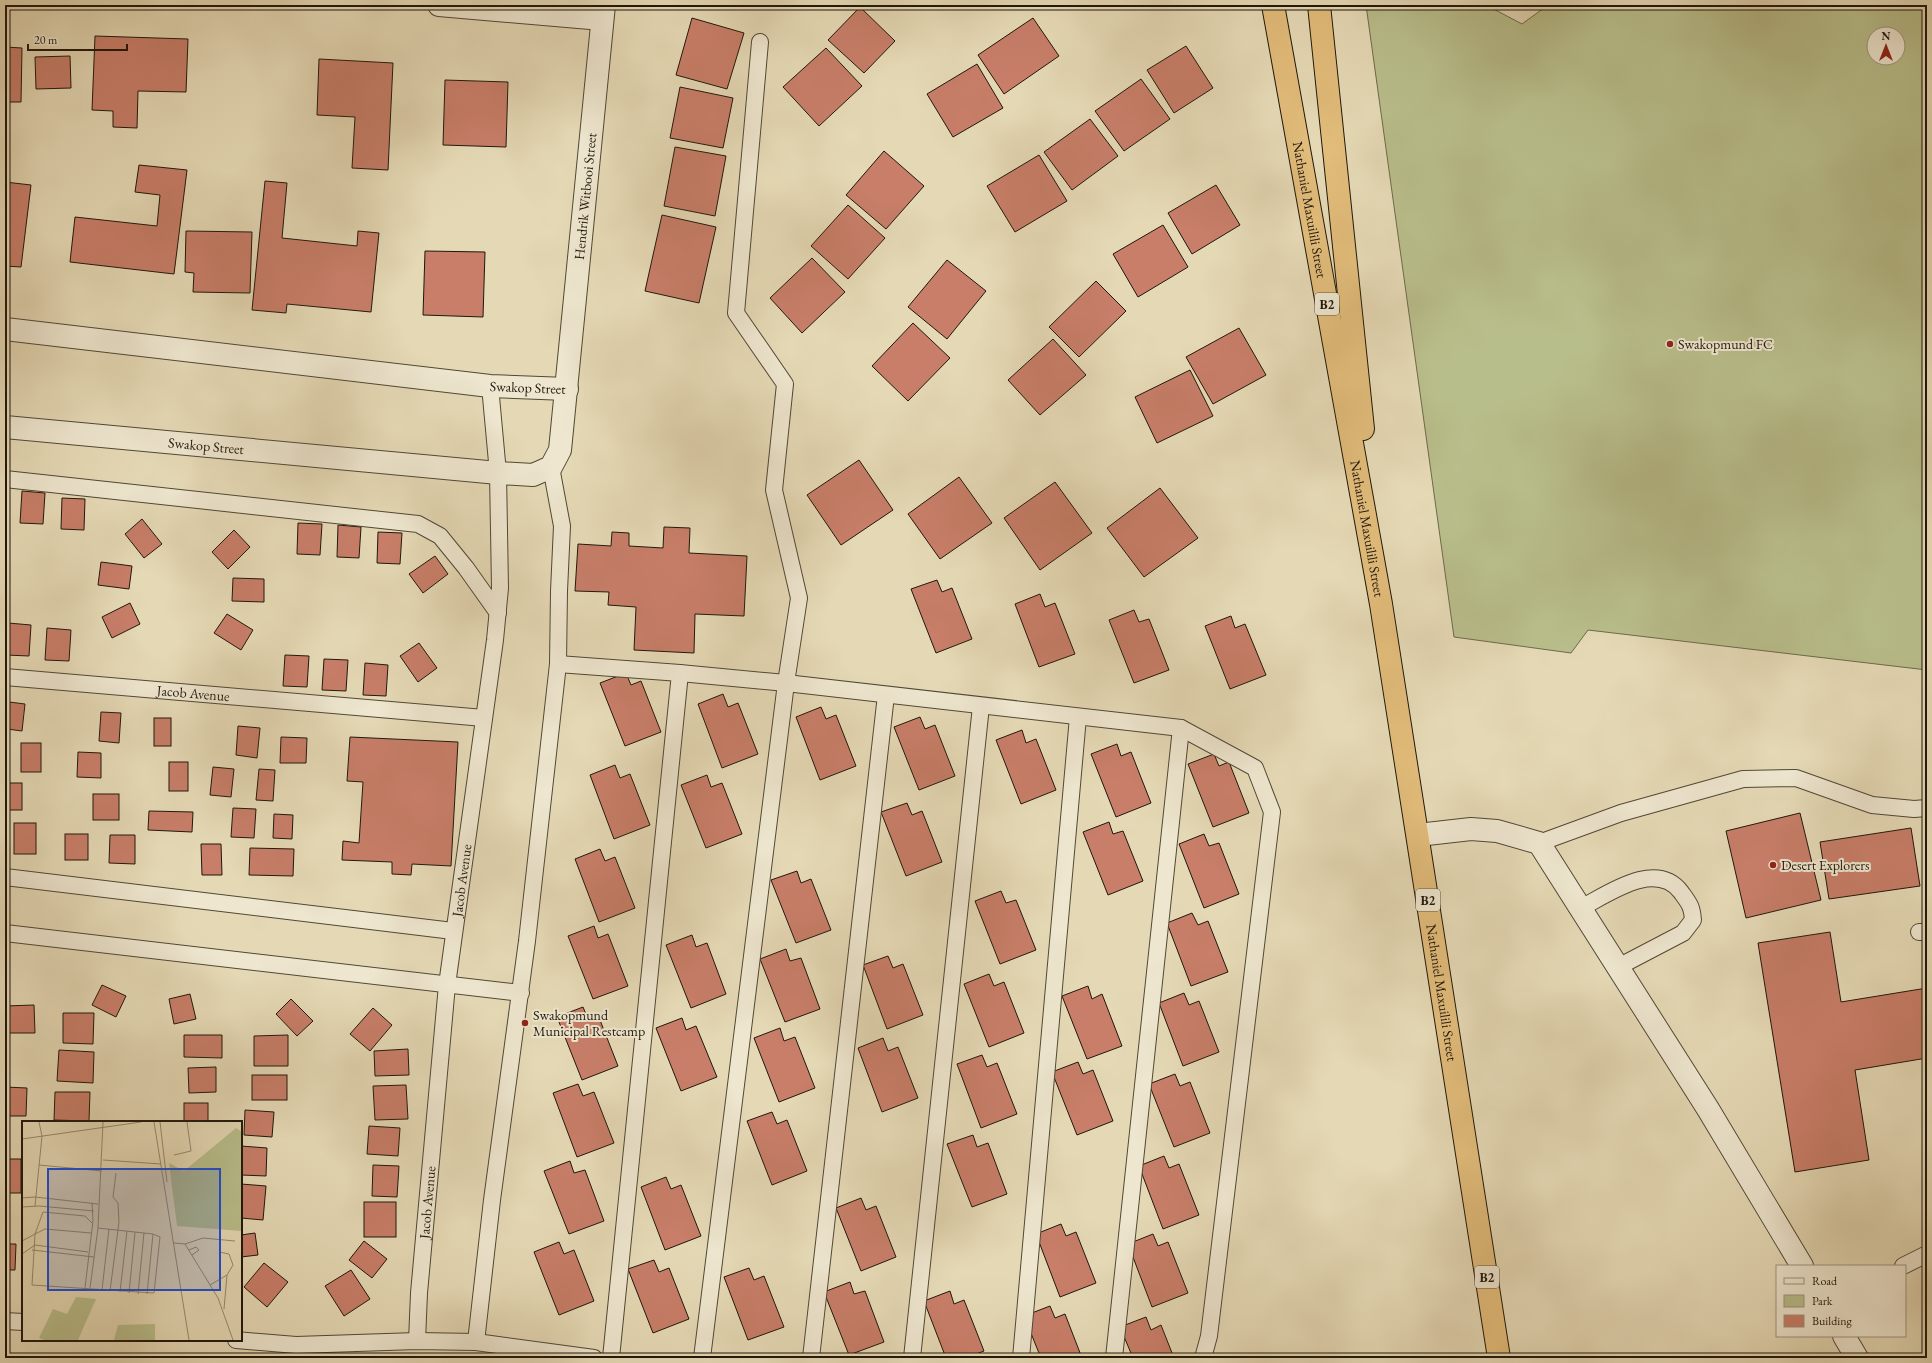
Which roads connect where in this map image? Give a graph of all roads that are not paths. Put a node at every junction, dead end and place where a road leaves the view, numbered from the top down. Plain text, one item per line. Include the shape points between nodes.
1 (439, 5) edge
2 (1273, 5) edge
3 (1319, 5) edge
4 (603, 12) edge
5 (760, 42) dead end
6 (5, 329) edge
7 (490, 386) junction
8 (567, 388) junction
9 (5, 426) edge
10 (551, 467) junction
11 (498, 473) junction
12 (5, 479) edge
13 (1380, 604) junction
14 (498, 612) junction
15 (558, 664) junction
16 (680, 673) junction
17 (5, 677) edge
18 (786, 683) junction
19 (886, 695) junction
20 (980, 706) junction
21 (1078, 717) junction
22 (484, 718) junction
23 (1181, 728) junction
24 (1927, 808) edge
25 (1418, 836) junction
26 (1539, 843) junction
27 (5, 878) edge
28 (1581, 908) junction
29 (454, 931) junction
30 (5, 933) edge
31 (1618, 967) junction
32 (447, 985) junction
33 (521, 993) junction
34 (1927, 1254) edge
35 (1801, 1265) edge
36 (1905, 1265) edge
37 (5, 1321) edge
38 (22, 1322) edge
39 (1845, 1337) edge
40 (242, 1340) edge
41 (417, 1341) junction
42 (476, 1342) junction
43 (594, 1358) edge
44 (611, 1358) edge
45 (702, 1358) edge
46 (811, 1358) edge
47 (912, 1358) edge
48 (1020, 1358) edge
49 (1114, 1358) edge
50 (1203, 1358) edge
51 (1499, 1358) edge
52 (1857, 1358) edge

1 - 4 street
2 - 13 highway, Nathaniel Maxuilili Street / B2
3 - 13 highway, Nathaniel Maxuilili Street / B2
4 - 8 street, Hendrik Witbooi Street
5 - 18 lane via 736,314 785,384 774,490 799,598
6 - 7 street, Swakop Street
7 - 8 street, Swakop Street
7 - 11 lane
8 - 10 street, Swakop Street via 560,450
9 - 11 street, Swakop Street
10 - 11 street, Swakop Street via 533,474
10 - 15 lane via 562,526
11 - 14 lane
12 - 14 lane via 418,524 440,536
13 - 25 highway, Nathaniel Maxuilili Street / B2
14 - 22 lane
15 - 16 lane
15 - 33 lane
16 - 18 lane
16 - 44 lane
17 - 22 lane, Jacob Avenue
18 - 19 lane
18 - 45 lane
19 - 20 lane
19 - 46 lane
20 - 21 lane
20 - 47 lane
21 - 23 lane
21 - 48 lane
22 - 29 lane, Jacob Avenue
23 - 49 lane
23 - 50 lane via 1256,768 1272,812 1210,1328
24 - 26 lane via 1872,805 1796,778 1743,779 1621,813
25 - 26 street via 1471,829 1497,830
25 - 51 highway, Nathaniel Maxuilili Street / B2
26 - 28 street
27 - 29 lane
28 - 31 street
28 - 31 lane via 1626,884 1641,879 1658,878 1675,885 1692,907 1693,920 1683,933
29 - 32 lane, Jacob Avenue
30 - 32 lane
31 - 35 street via 1708,1109
32 - 33 lane
32 - 41 lane, Jacob Avenue via 419,1293
33 - 42 lane via 492,1200
34 - 36 lane
37 - 38 lane
39 - 52 street
40 - 41 lane via 296,1345
41 - 42 lane
42 - 43 lane

